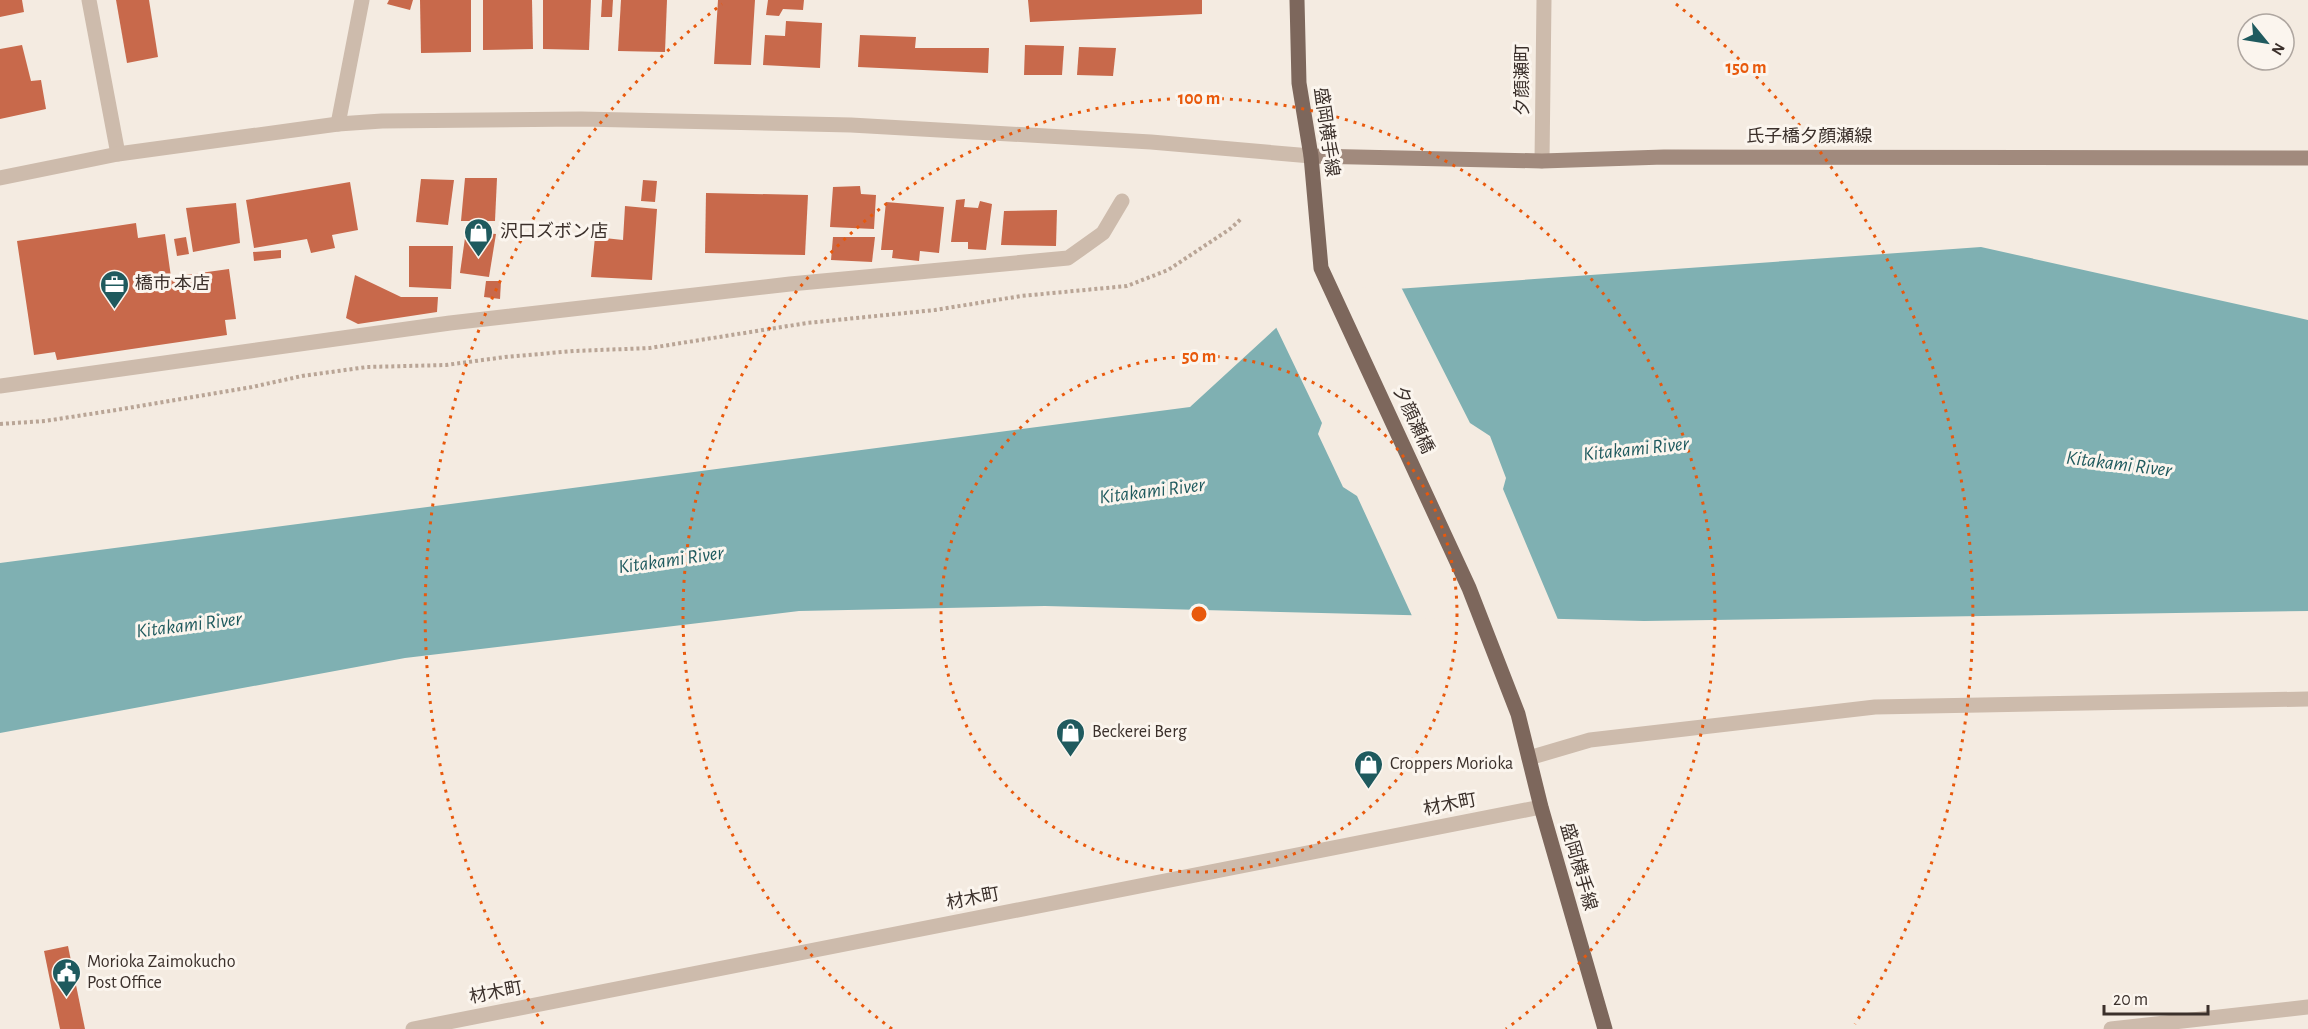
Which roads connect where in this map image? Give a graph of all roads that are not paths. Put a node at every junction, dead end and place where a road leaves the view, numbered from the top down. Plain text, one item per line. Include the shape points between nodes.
1 (89, 0) edge
2 (362, 0) edge
3 (1297, 0) edge
4 (1544, 0) edge
5 (338, 124) junction
6 (117, 154) junction
7 (1311, 156) junction
8 (2308, 158) edge
9 (1542, 161) junction
10 (0, 178) edge
11 (1122, 201) dead end
12 (0, 386) edge
13 (2308, 699) edge
14 (1529, 758) junction
15 (1541, 807) junction
16 (2308, 1007) edge
17 (448, 1026) edge
18 (413, 1029) edge
19 (1605, 1029) edge
20 (2110, 1029) edge

1 - 6 street
2 - 5 street
3 - 7 main road, 盛岡横手線 via 1299,83
4 - 9 street, 夕顔瀬町
5 - 6 street
5 - 7 street via 581,119 851,125 1151,142
6 - 10 street
7 - 9 main road, 氏子橋夕顔瀬線
7 - 14 main road, 盛岡横手線 via 1321,268 1469,588 1518,714
8 - 9 main road, 氏子橋夕顔瀬線 via 1664,157
11 - 12 street via 1103,233 1068,258 790,284 450,323
13 - 14 street via 1875,707 1590,740
14 - 15 main road, 盛岡横手線
15 - 17 street, 材木町
15 - 19 main road, 盛岡横手線
16 - 20 street
17 - 18 street, 材木町

